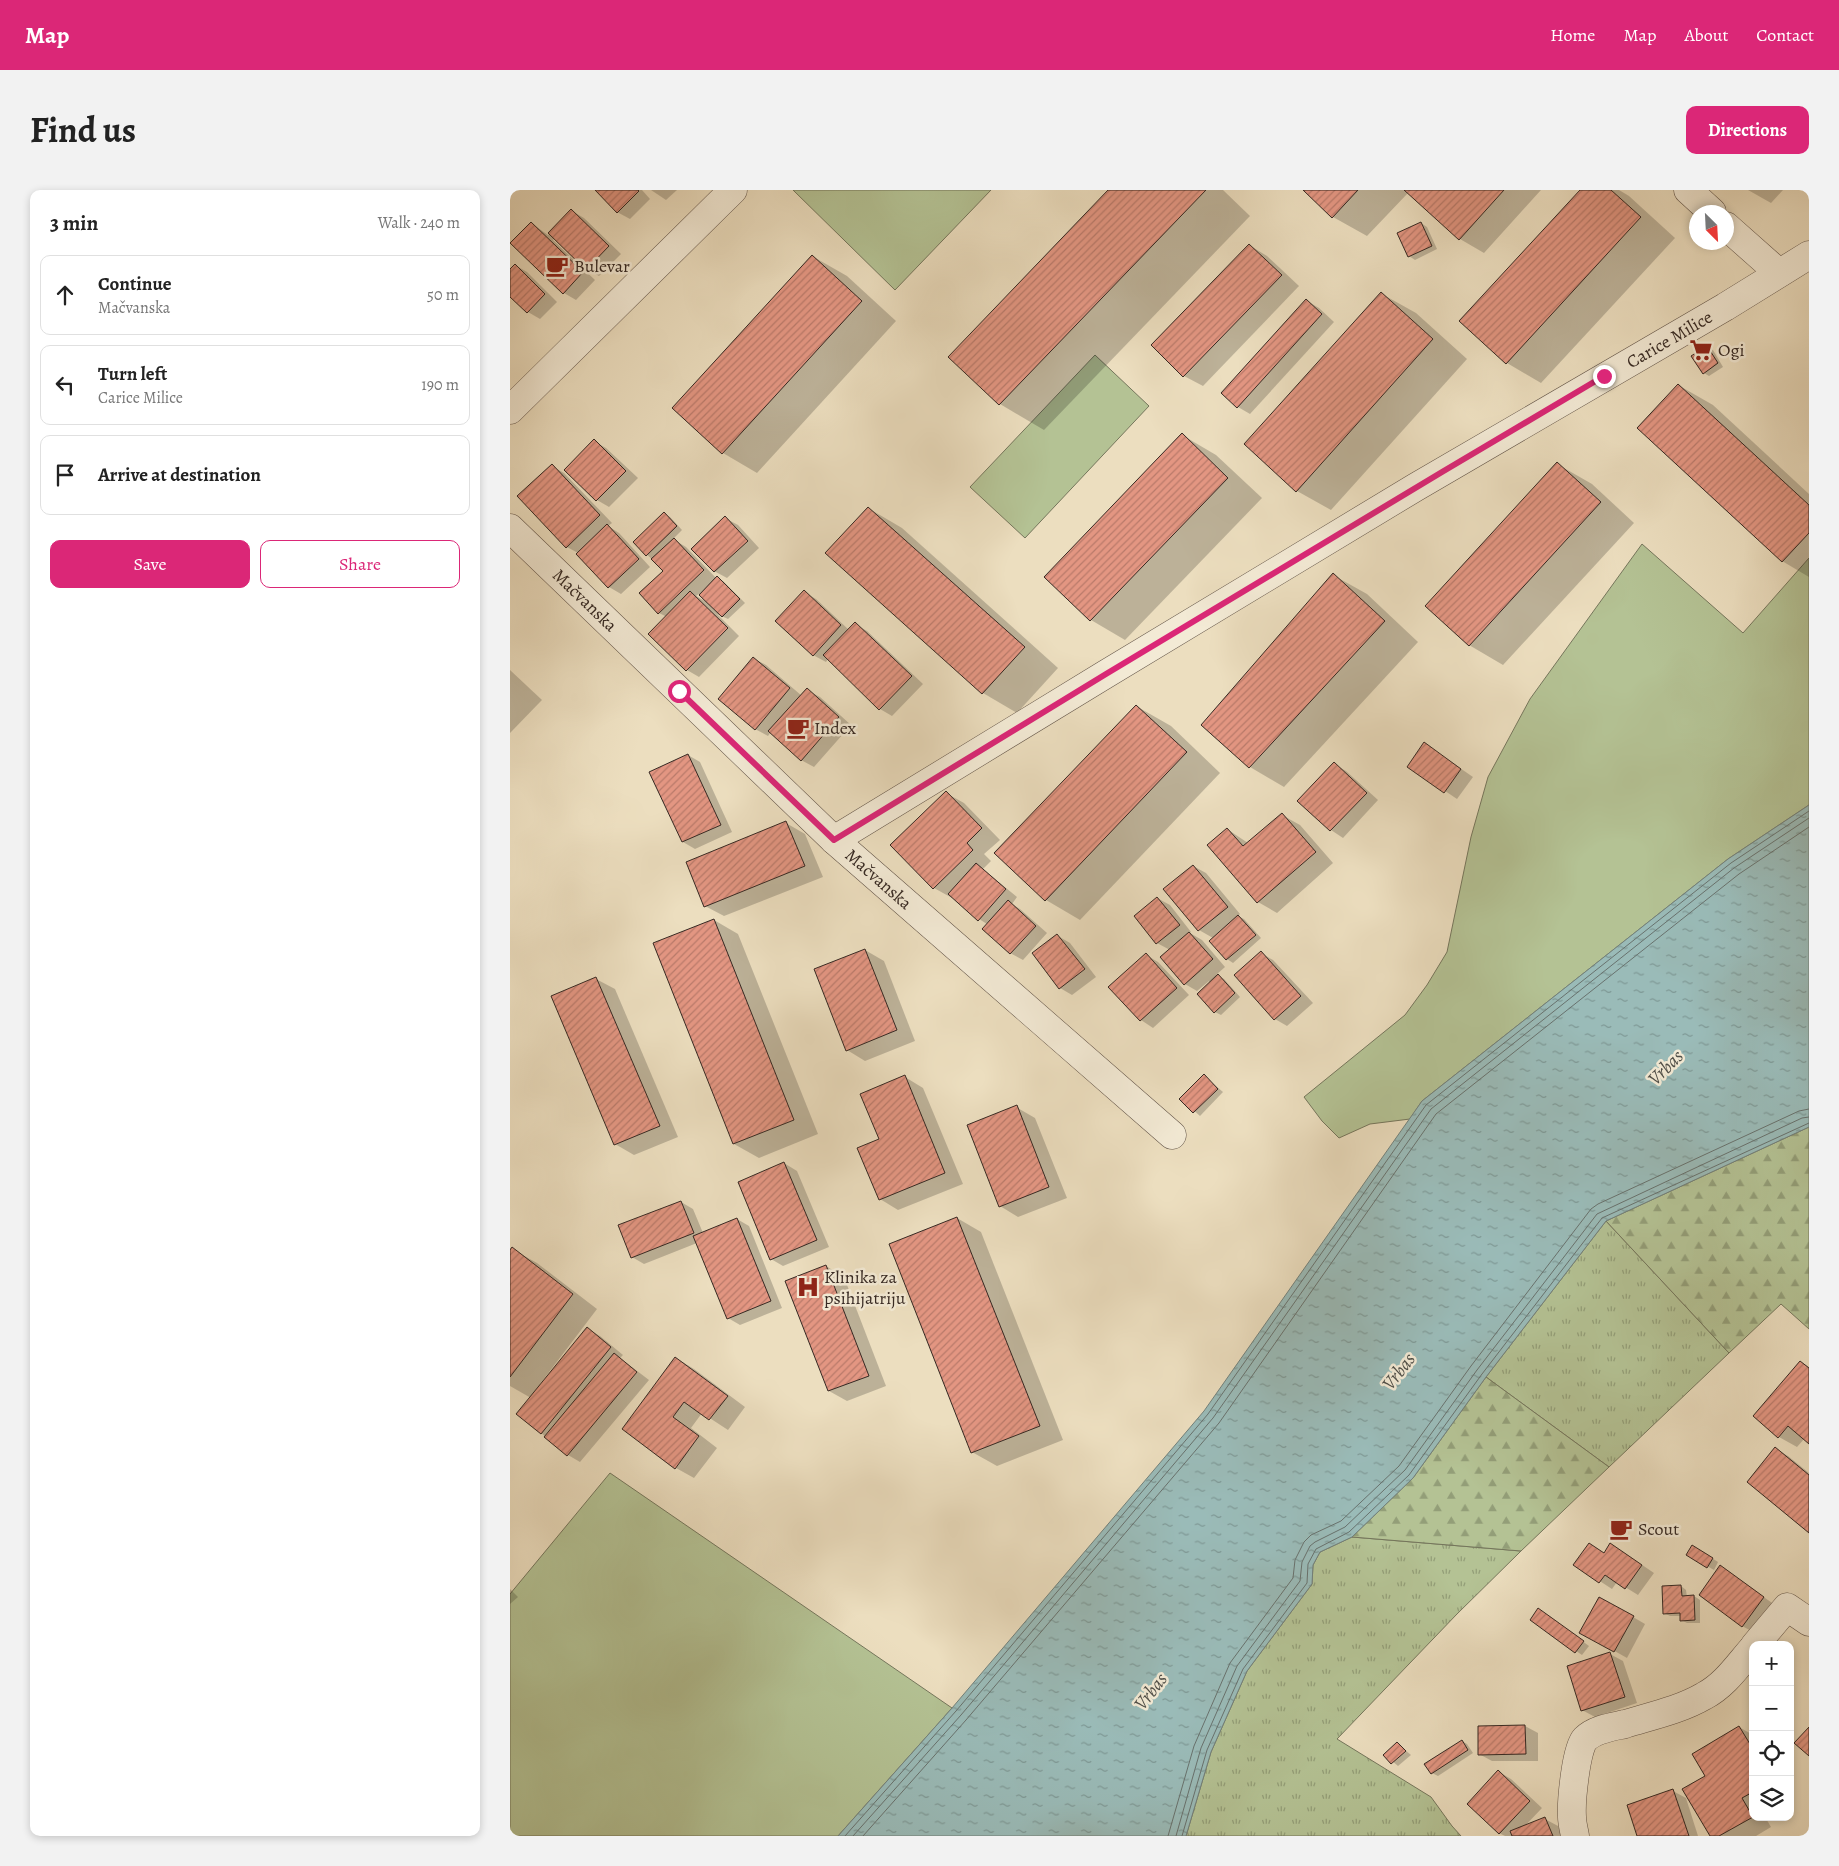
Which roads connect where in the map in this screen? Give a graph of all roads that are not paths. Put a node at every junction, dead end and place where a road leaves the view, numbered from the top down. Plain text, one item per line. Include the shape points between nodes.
1 (733, 190) edge
2 (1688, 190) edge
3 (1704, 205) edge
4 (1734, 233) edge
5 (1809, 255) edge
6 (1779, 273) junction
7 (510, 410) edge
8 (510, 528) edge
9 (834, 840) junction
10 (1172, 1135) dead end
11 (1809, 1622) edge
12 (1758, 1641) edge
13 (1749, 1652) edge
14 (1575, 1836) edge

1 - 7 street
2 - 3 street
4 - 6 street
5 - 6 street, Carice Milice
6 - 9 street, Carice Milice via 1416,487
8 - 9 street, Mačvanska
9 - 10 street, Mačvanska
11 - 12 street via 1787,1606
13 - 14 street via 1723,1683 1704,1697 1602,1730 1582,1742 1572,1817

